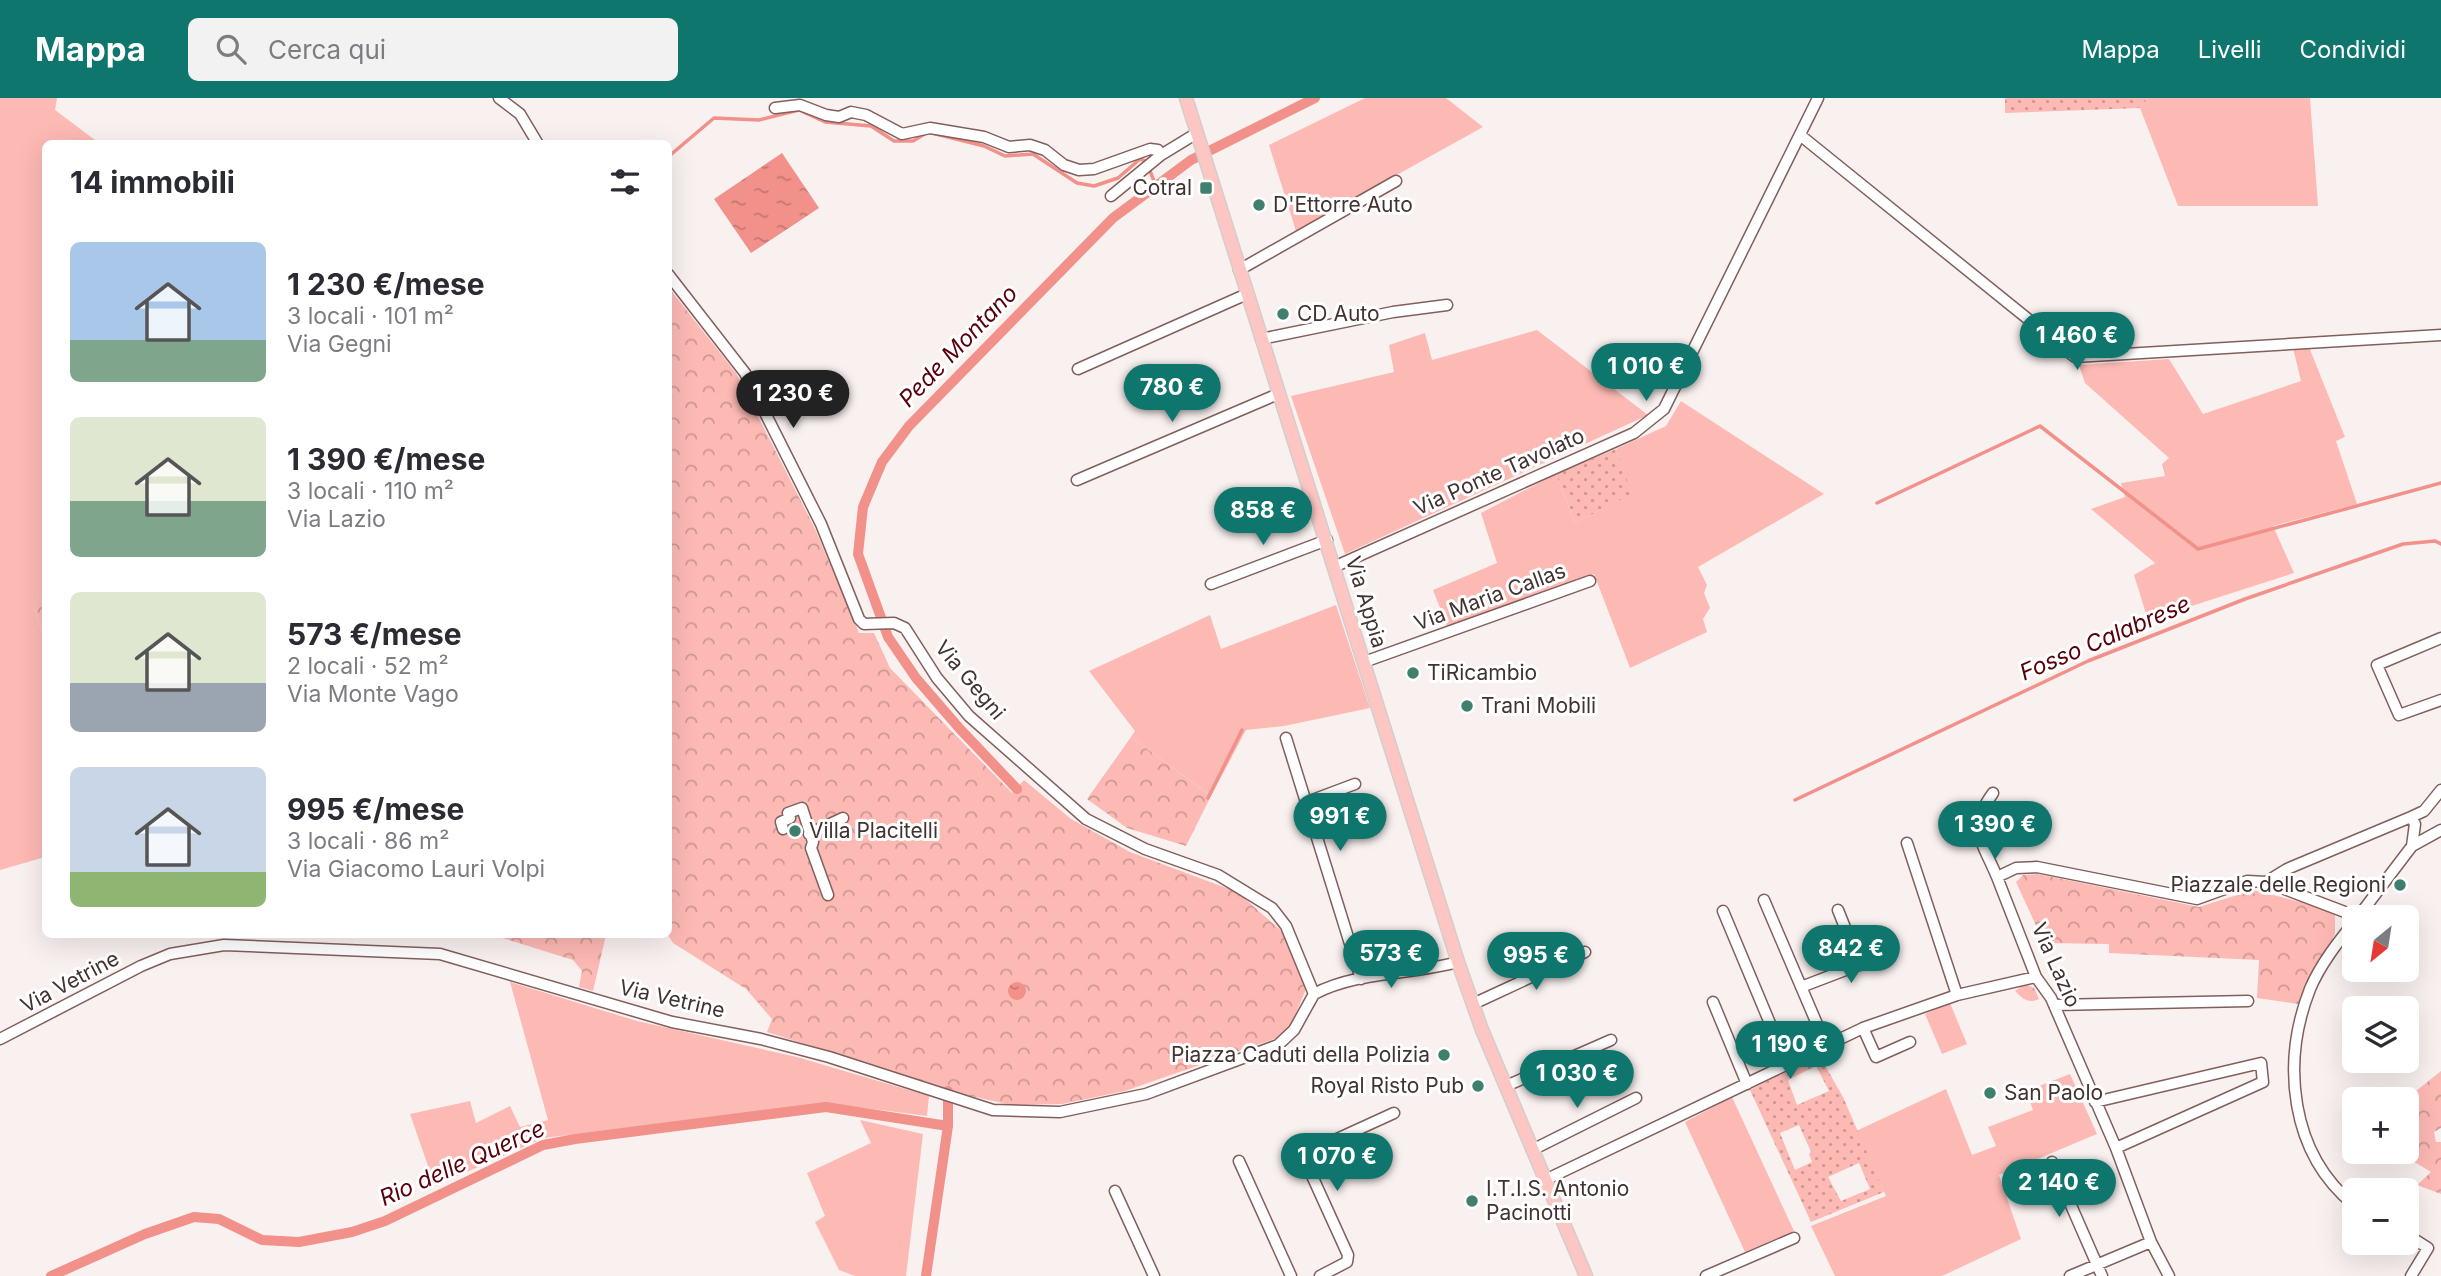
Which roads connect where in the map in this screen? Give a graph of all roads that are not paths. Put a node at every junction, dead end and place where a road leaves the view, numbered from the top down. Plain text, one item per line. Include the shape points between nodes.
1 (499, 98) edge
2 (1186, 98) edge
3 (1818, 98) edge
4 (775, 108) dead end
5 (1198, 134) junction
6 (1800, 135) junction
7 (536, 140) edge
8 (1161, 155) junction
9 (1396, 181) dead end
10 (1111, 196) dead end
11 (1239, 270) junction
12 (672, 279) edge
13 (1247, 294) junction
14 (1447, 305) dead end
15 (2441, 334) edge
16 (1261, 338) junction
17 (1078, 369) dead end
18 (1278, 394) junction
19 (1077, 480) dead end
20 (1327, 541) junction
21 (1336, 566) junction
22 (1590, 581) dead end
23 (1211, 584) dead end
24 (2441, 638) edge
25 (1364, 662) junction
26 (2441, 700) edge
27 (1286, 738) dead end
28 (1355, 784) dead end
29 (2441, 790) edge
30 (1993, 793) dead end
31 (1307, 802) junction
32 (843, 818) dead end
33 (2413, 820) junction
34 (783, 829) dead end
35 (2441, 830) edge
36 (809, 834) junction
37 (1907, 843) dead end
38 (2417, 844) junction
39 (1997, 877) junction
40 (2266, 882) junction
41 (828, 895) dead end
42 (1764, 900) dead end
43 (2368, 905) edge
44 (2342, 909) edge
45 (1838, 910) dead end
46 (1723, 911) dead end
47 (2342, 937) edge
48 (1585, 952) dead end
49 (1890, 953) dead end
50 (1458, 962) junction
51 (1860, 965) junction
52 (2036, 977) junction
53 (1362, 979) junction
54 (1801, 987) junction
55 (1314, 994) junction
56 (1957, 995) junction
57 (2248, 1001) dead end
58 (1713, 1002) dead end
59 (1473, 1004) junction
60 (2054, 1005) junction
61 (1863, 1028) junction
62 (0, 1039) edge
63 (1611, 1040) dead end
64 (1910, 1042) dead end
65 (1826, 1045) junction
66 (1787, 1065) junction
67 (2275, 1069) dead end
68 (2262, 1072) junction
69 (1747, 1084) junction
70 (1506, 1086) junction
71 (1636, 1098) dead end
72 (2095, 1102) junction
73 (1394, 1112) dead end
74 (2116, 1148) junction
75 (1532, 1150) junction
76 (1239, 1161) dead end
77 (2052, 1162) dead end
78 (1545, 1180) junction
79 (1115, 1191) dead end
80 (2342, 1195) edge
81 (1794, 1238) dead end
82 (2151, 1242) junction
83 (2419, 1242) edge
84 (2095, 1266) junction
85 (1154, 1276) edge
86 (1291, 1276) edge
87 (1321, 1276) edge
88 (1586, 1276) edge
89 (1706, 1276) edge
90 (2070, 1276) edge
91 (2102, 1276) edge
92 (2169, 1276) edge
93 (2411, 1276) edge

1 - 7 street via 520,114
2 - 5 main road, Via Appia
3 - 6 street, Via Ponte Tavolato
4 - 8 street via 800,105 826,115 866,114 902,134 930,128 984,137 1009,147 1030,145 1079,170 1150,149
5 - 8 street
5 - 11 main road, Via Appia
6 - 15 street via 2075,357
6 - 21 street, Via Ponte Tavolato via 1664,409 1634,433
8 - 10 street
9 - 11 street
11 - 13 main road, Via Appia
12 - 55 street, Via Gegni via 745,373 810,500 859,620 905,628 937,678 969,716 1086,819 1145,849 1217,875 1272,908 1286,926
13 - 16 main road, Via Appia
13 - 17 street
14 - 16 street
16 - 18 main road, Via Appia
18 - 19 street
18 - 20 main road, Via Appia
20 - 21 main road, Via Appia
20 - 23 street
21 - 25 main road, Via Appia
22 - 25 street, Via Maria Callas
24 - 26 street via 2377,665 2399,715
25 - 50 main road, Via Appia
27 - 31 street
28 - 31 street
29 - 33 street
30 - 39 street, Via Lazio via 1981,808 1977,824
31 - 53 street
32 - 36 street
33 - 38 street
33 - 40 street via 2287,869
34 - 36 street via 781,822 790,818 788,813 803,808
35 - 38 street
36 - 41 street
37 - 56 street
38 - 43 street
39 - 40 street via 2016,868 2037,867 2197,899 2246,881
39 - 52 street, Via Lazio
40 - 44 street
42 - 54 street
45 - 51 street
46 - 66 street
47 - 80 street via 2311,988 2296,1041 2293,1079 2301,1127 2317,1164
48 - 59 street
49 - 51 street
50 - 53 street
50 - 59 main road, Via Appia
51 - 54 street
52 - 56 street
52 - 60 street, Via Lazio
53 - 55 street
54 - 65 street
55 - 62 street, Via Vetrine via 1294,1030 1278,1045 1146,1094 1060,1112 993,1110 829,1057 672,1022 440,954 224,945 170,954
56 - 61 street
57 - 60 street
58 - 69 street
59 - 70 main road, Via Appia
60 - 72 street, Via Lazio
61 - 64 street via 1876,1057
61 - 65 street
63 - 70 street
65 - 66 street
66 - 69 street
67 - 68 street
68 - 72 street via 2261,1063
68 - 74 street via 2263,1082
69 - 78 street
70 - 75 main road, Via Appia
71 - 75 street
72 - 74 street, Via Lazio
73 - 87 street via 1307,1157 1348,1255 1347,1262
74 - 82 street, Via Lazio
75 - 78 main road, Via Appia
76 - 86 street
77 - 84 street
78 - 88 main road, Via Appia
79 - 85 street
81 - 89 street
82 - 84 street
82 - 92 street, Via Lazio
83 - 93 street via 2428,1248
84 - 90 street
84 - 91 street

